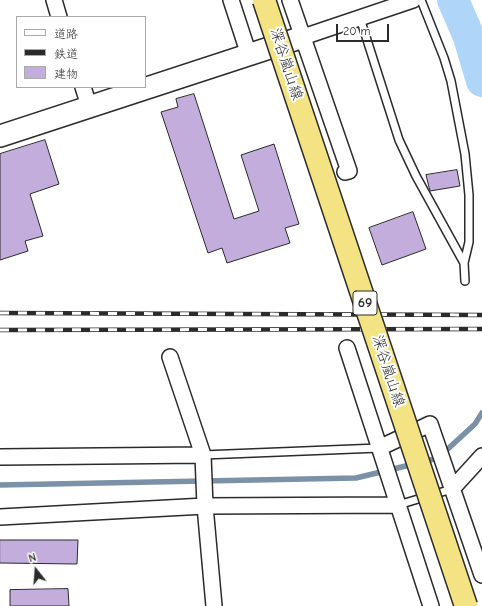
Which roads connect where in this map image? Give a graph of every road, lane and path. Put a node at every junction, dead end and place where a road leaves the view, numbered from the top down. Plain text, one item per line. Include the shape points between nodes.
1 (54, 0) edge
2 (231, 0) edge
3 (264, 0) edge
4 (290, 0) edge
5 (413, 0) edge
6 (421, 0) edge
7 (59, 16) edge
8 (360, 18) junction
9 (303, 37) junction
10 (249, 55) junction
11 (146, 82) edge
12 (121, 88) edge
13 (86, 97) edge
14 (0, 136) edge
15 (345, 172) dead end
16 (464, 263) junction
17 (465, 281) dead end
18 (347, 348) dead end
19 (170, 357) dead end
20 (379, 448) junction
21 (482, 456) edge
22 (0, 457) edge
23 (203, 457) junction
24 (452, 489) junction
25 (398, 505) junction
26 (205, 506) junction
27 (0, 517) edge
28 (482, 575) edge
29 (214, 606) edge
30 (431, 606) edge
31 (466, 606) edge

1 - 7 street
2 - 10 street
3 - 31 main road, 深谷嵐山線 / 69, bridge
4 - 9 street
5 - 8 street
6 - 16 lane via 448,70 465,154 469,242
8 - 9 street
8 - 16 lane via 399,140
9 - 10 street
9 - 15 street via 349,171
10 - 11 street
12 - 13 street
13 - 14 street
16 - 17 lane
18 - 20 street
19 - 23 street
20 - 23 lane
20 - 24 street via 430,424
20 - 25 street
21 - 24 street
22 - 23 street
23 - 26 street
24 - 25 lane
24 - 28 street
25 - 26 street
25 - 30 street
26 - 27 street
26 - 29 street

